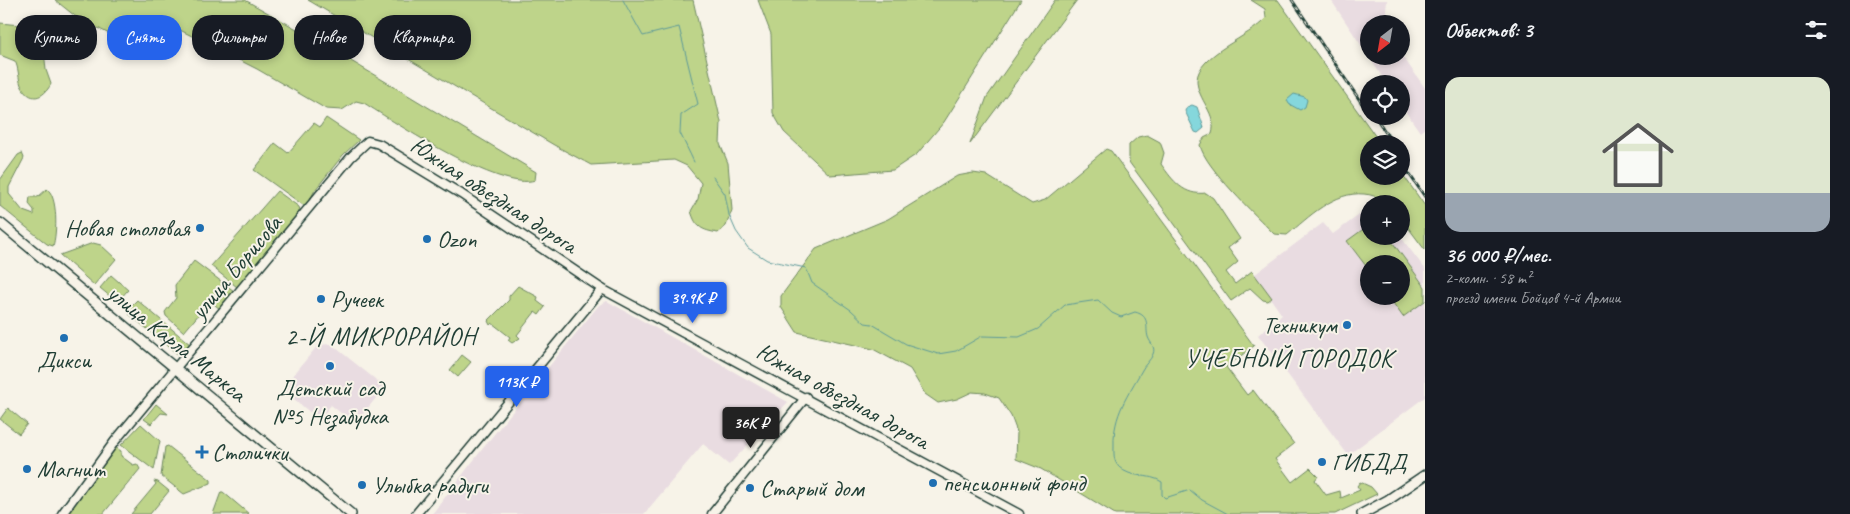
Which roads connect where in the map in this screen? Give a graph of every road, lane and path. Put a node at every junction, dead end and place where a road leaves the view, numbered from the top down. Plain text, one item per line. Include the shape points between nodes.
1 (368, 141) joint
2 (0, 223) edge
3 (602, 288) junction
4 (176, 369) junction
5 (806, 397) junction
6 (1425, 475) edge
7 (63, 514) edge
8 (351, 514) edge
9 (416, 514) edge
10 (712, 514) edge
11 (1019, 514) edge
12 (1362, 514) edge

1 - 3 street, Южная объездная дорога via 379,144 461,194
1 - 4 street, улица Борисова
2 - 4 main road, улица Карла Маркса
3 - 5 street, Южная объездная дорога
3 - 9 street
4 - 7 street, улица Борисова via 109,448
4 - 8 main road, улица Карла Маркса
5 - 10 street
5 - 11 street, Южная объездная дорога
6 - 12 main road

